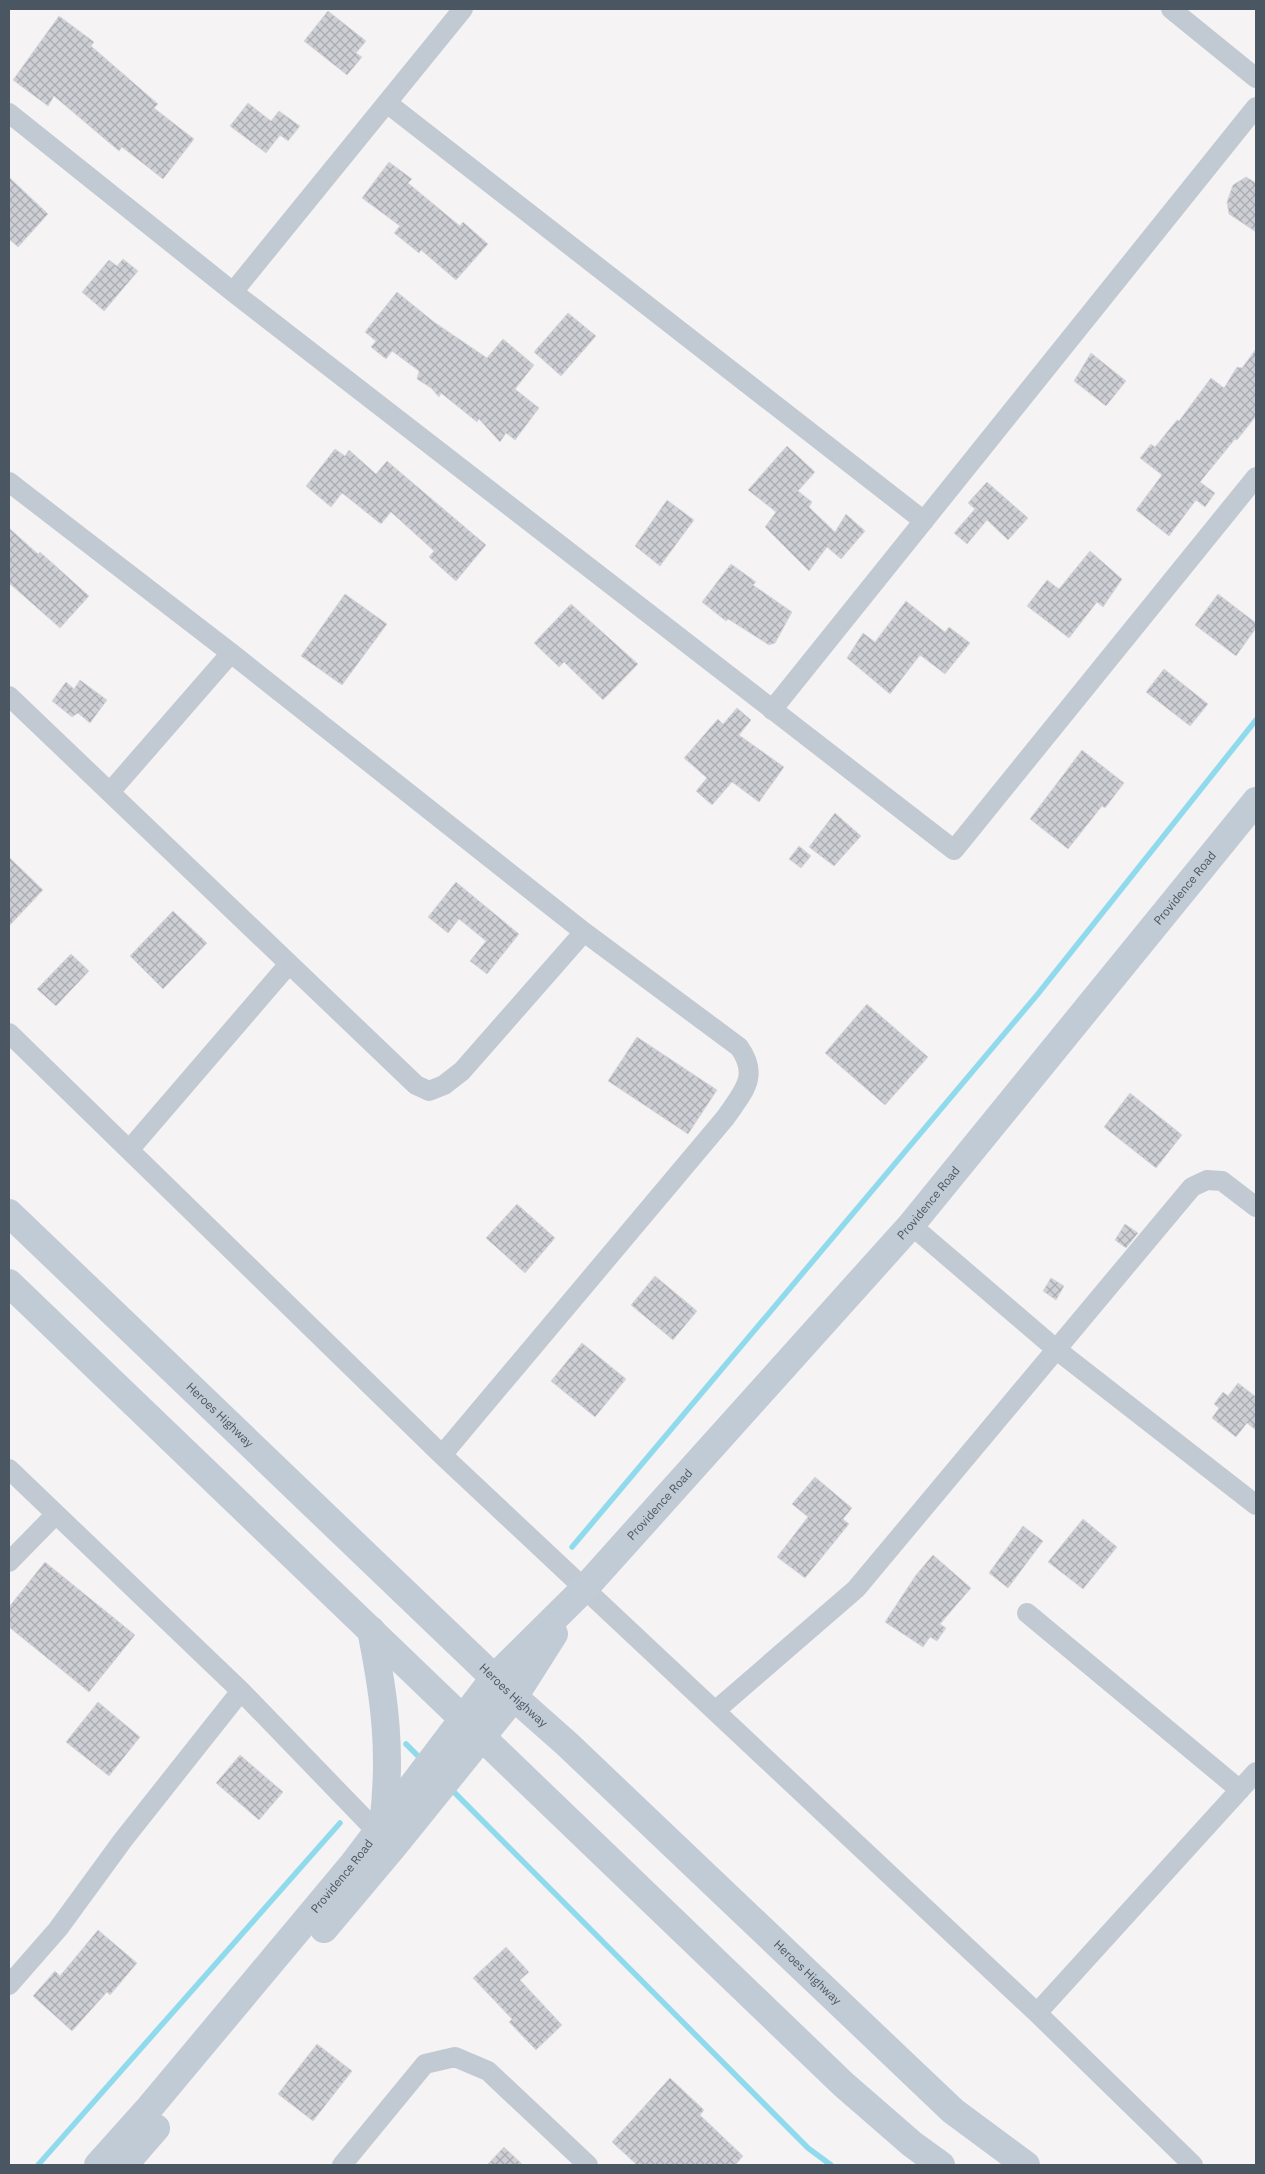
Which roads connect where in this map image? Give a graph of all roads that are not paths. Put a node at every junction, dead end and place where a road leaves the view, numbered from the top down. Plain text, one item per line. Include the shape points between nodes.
1 (463, 9) edge
2 (1171, 9) edge
3 (1256, 78) edge
4 (387, 103) junction
5 (1256, 107) edge
6 (9, 113) edge
7 (233, 292) junction
8 (1256, 477) edge
9 (9, 482) edge
10 (924, 520) junction
11 (232, 653) junction
12 (9, 696) edge
13 (772, 710) junction
14 (110, 792) junction
15 (1256, 801) edge
16 (584, 932) junction
17 (289, 964) junction
18 (9, 1033) edge
19 (129, 1150) junction
20 (1256, 1208) edge
21 (9, 1214) edge
22 (911, 1225) junction
23 (9, 1283) edge
24 (1057, 1350) junction
25 (442, 1455) junction
26 (9, 1469) edge
27 (1256, 1505) edge
28 (56, 1514) junction
29 (9, 1562) edge
30 (584, 1589) junction
31 (1027, 1613) dead end
32 (371, 1630) junction
33 (494, 1678) junction
34 (241, 1691) junction
35 (514, 1697) junction
36 (715, 1711) junction
37 (473, 1728) junction
38 (1256, 1772) edge
39 (1240, 1790) junction
40 (385, 1835) junction
41 (9, 1985) edge
42 (1038, 2013) junction
43 (98, 2165) edge
44 (124, 2165) edge
45 (342, 2165) edge
46 (588, 2165) edge
47 (941, 2165) edge
48 (1026, 2165) edge
49 (1193, 2165) edge

1 - 4 street
2 - 3 street
4 - 7 street
4 - 10 street
5 - 10 street
6 - 7 street
7 - 13 street
8 - 13 street via 954,850
9 - 11 street
10 - 13 street
11 - 14 street
11 - 16 street
12 - 14 street
14 - 17 street
15 - 22 main road, Providence Road
16 - 17 street via 462,1071 444,1085 429,1091 416,1085
16 - 25 street via 739,1047 746,1057 748,1086 726,1117
17 - 19 street
18 - 19 street
19 - 25 street
20 - 24 street via 1222,1181 1207,1180 1192,1187
21 - 33 main road, Heroes Highway
22 - 24 street
22 - 30 main road, Providence Road
23 - 32 main road
24 - 27 street
24 - 36 street via 856,1589
25 - 30 street
26 - 28 street
28 - 29 street
28 - 34 street
30 - 33 main road, Providence Road
30 - 35 main road, Providence Road
30 - 36 street
31 - 39 street
32 - 37 main road
32 - 40 main road via 384,1692 388,1745
33 - 35 main road, Heroes Highway
33 - 37 main road, Providence Road
34 - 40 street
34 - 41 street via 123,1840 58,1929
35 - 37 main road, Providence Road
35 - 48 main road, Heroes Highway via 953,2110
36 - 42 street
37 - 40 main road, Providence Road
37 - 47 main road via 843,2084
38 - 39 street
39 - 42 street
40 - 43 main road, Providence Road
40 - 44 main road, Providence Road
42 - 49 street
45 - 46 street via 425,2064 455,2057 488,2072

